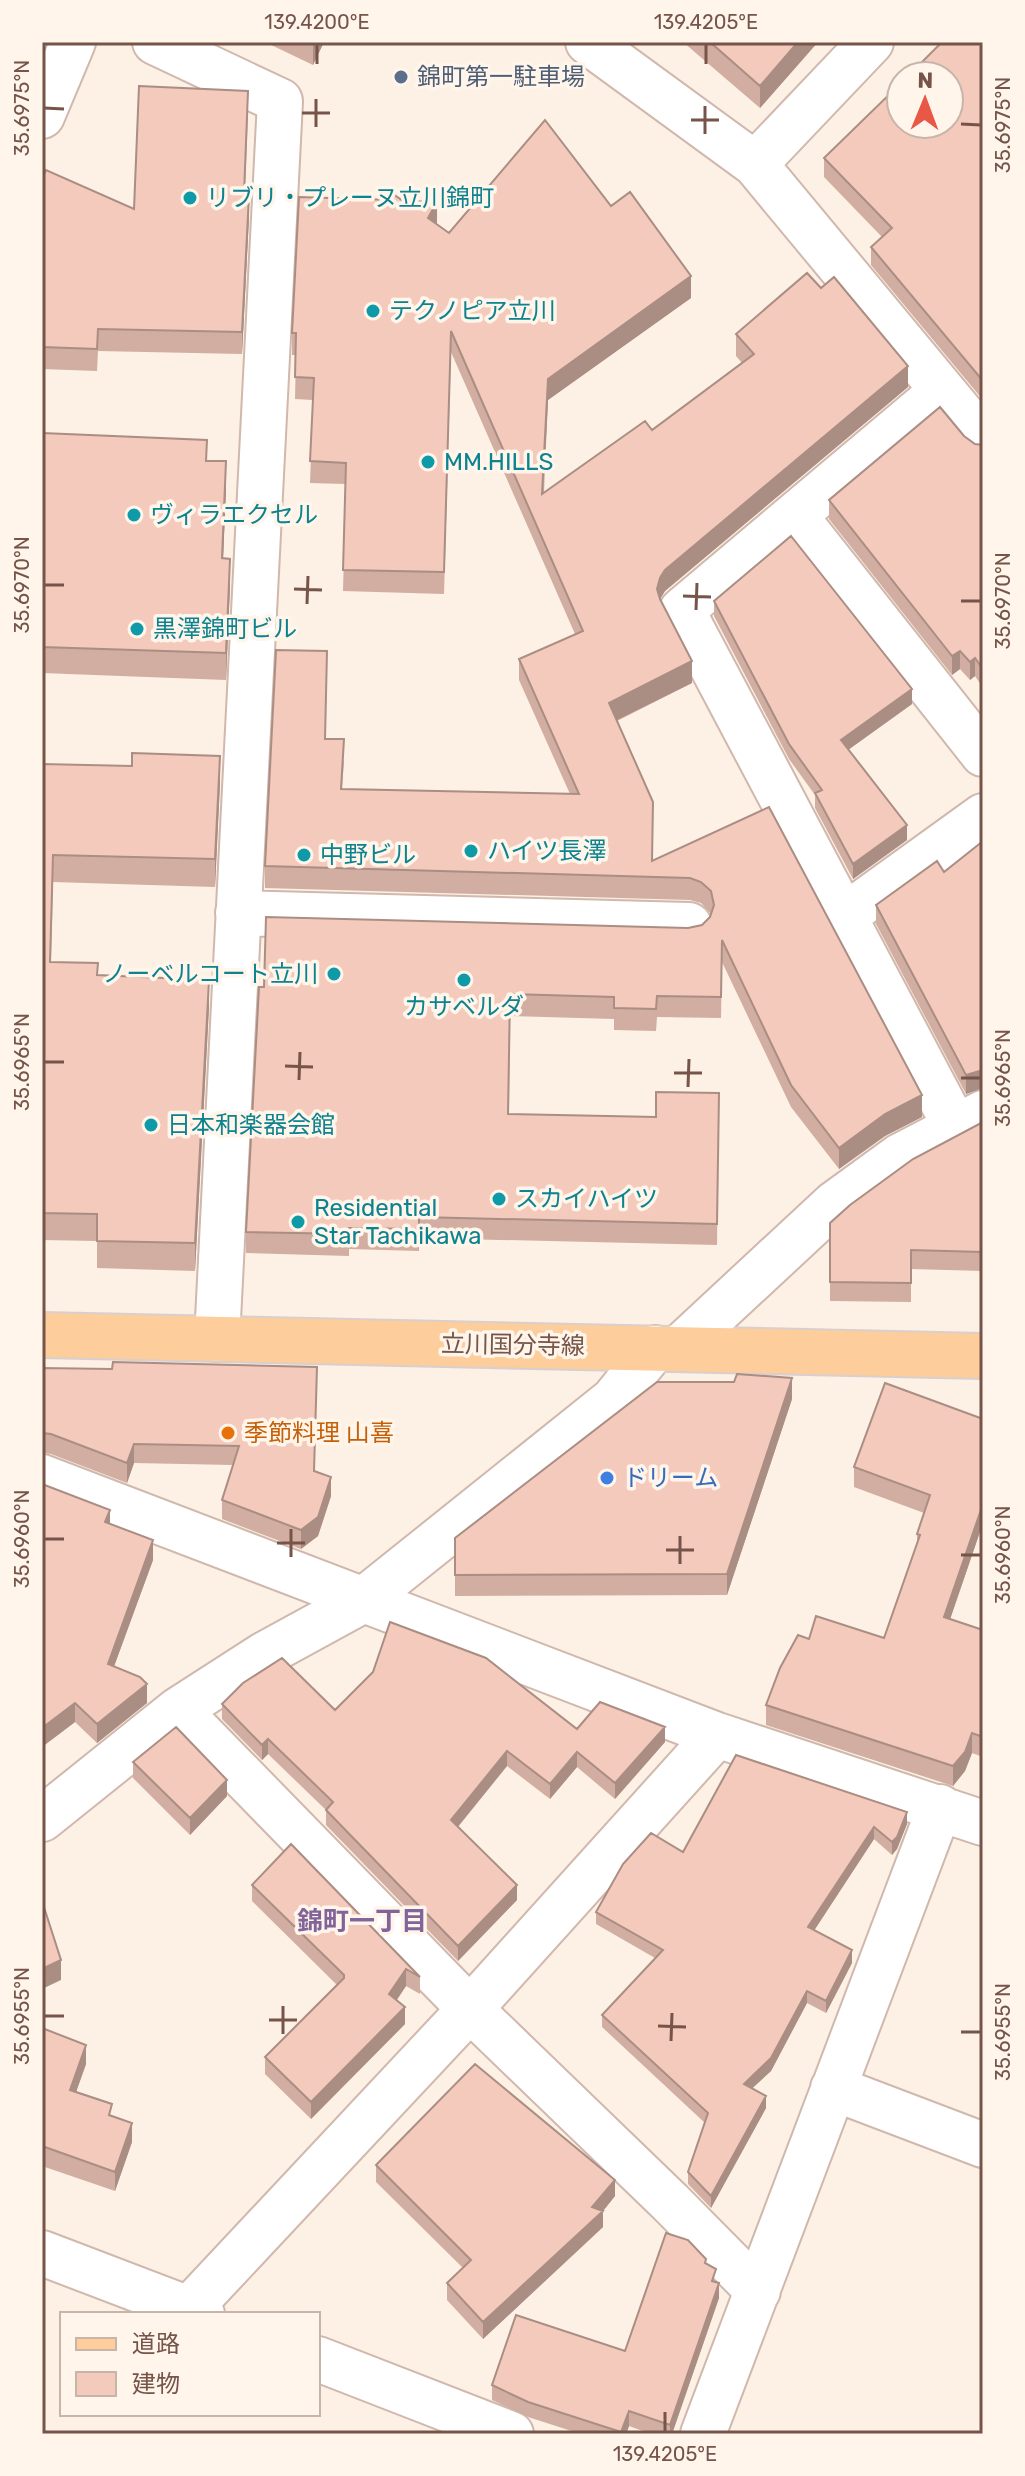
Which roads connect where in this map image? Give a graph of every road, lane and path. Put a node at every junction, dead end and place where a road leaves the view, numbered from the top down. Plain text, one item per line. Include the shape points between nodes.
1 (73, 42) edge
2 (155, 42) edge
3 (588, 42) edge
4 (871, 42) edge
5 (42, 116) edge
6 (755, 164) junction
7 (942, 391) junction
8 (983, 439) edge
9 (795, 516) junction
10 (983, 754) edge
11 (983, 816) edge
12 (238, 913) junction
13 (843, 917) junction
14 (689, 925) edge
15 (969, 1120) edge
16 (42, 1335) edge
17 (217, 1339) junction
18 (666, 1348) junction
19 (983, 1356) edge
20 (42, 1477) edge
21 (362, 1601) junction
22 (178, 1710) junction
23 (717, 1735) junction
24 (940, 1807) junction
25 (42, 1819) edge
26 (983, 1823) edge
27 (470, 2009) junction
28 (833, 2088) junction
29 (983, 2145) edge
30 (42, 2253) edge
31 (758, 2291) junction
32 (195, 2312) edge
33 (320, 2360) edge
34 (511, 2434) edge
35 (703, 2434) edge

1 - 5 street
2 - 12 street via 280,101
3 - 6 street
4 - 6 street
6 - 7 street
7 - 8 street
7 - 9 street
9 - 10 street
9 - 13 street via 682,610
11 - 13 street
12 - 14 street
12 - 17 street
13 - 15 street
15 - 18 street via 900,1156 834,1204
16 - 17 main road, 立川国分寺線
17 - 18 main road, 立川国分寺線
18 - 19 main road, 立川国分寺線
18 - 21 street via 613,1400
20 - 21 street
21 - 22 street
21 - 23 street
22 - 25 street
22 - 27 street
23 - 24 street
23 - 27 street
24 - 26 street
24 - 28 street
27 - 31 street
27 - 32 street
28 - 29 street
28 - 31 street
30 - 32 street
31 - 35 street
33 - 34 street

